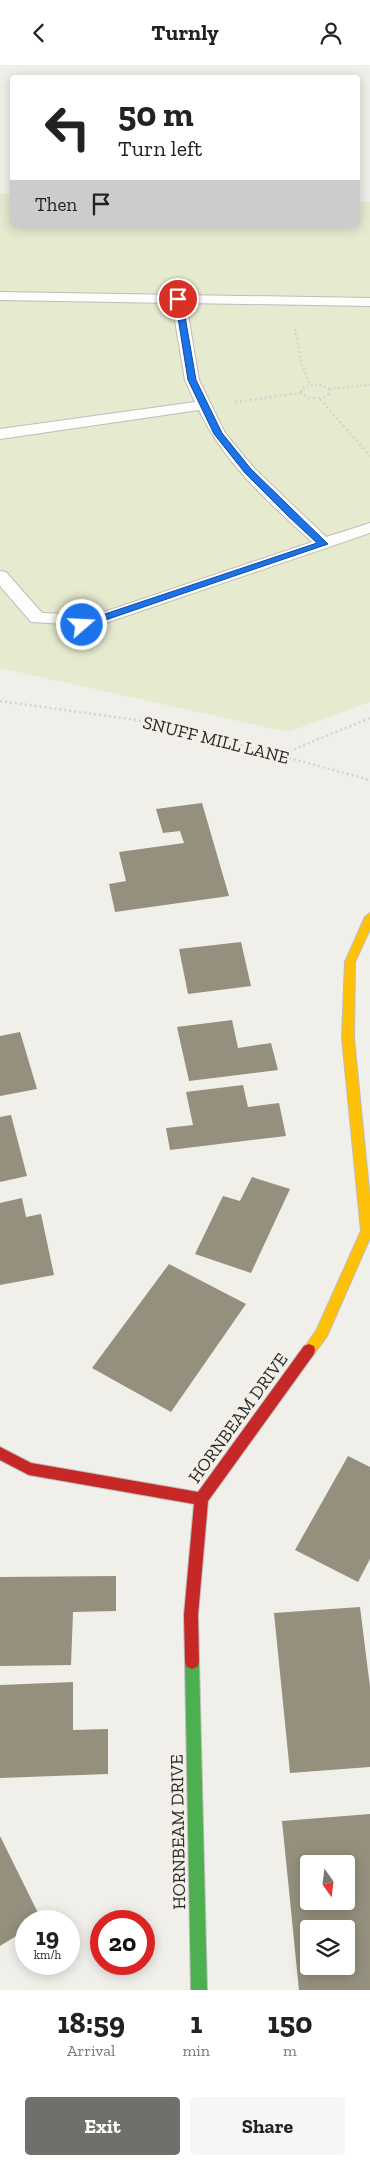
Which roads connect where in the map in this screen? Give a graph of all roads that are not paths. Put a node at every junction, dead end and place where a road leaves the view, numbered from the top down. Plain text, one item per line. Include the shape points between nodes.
1 (0, 296) edge
2 (178, 299) junction
3 (370, 302) edge
4 (204, 405) junction
5 (0, 434) edge
6 (370, 528) edge
7 (324, 544) junction
8 (0, 576) edge
9 (370, 917) edge
10 (368, 1232) edge
11 (0, 1453) edge
12 (201, 1499) junction
13 (199, 1990) edge

1 - 2 lane
2 - 3 lane
2 - 4 lane via 192,380
4 - 5 lane
4 - 7 lane via 218,434 248,471
6 - 7 lane
7 - 8 lane via 82,625 67,619 37,619
9 - 10 street, HORNBEAM DRIVE via 350,962 348,1038
10 - 12 street, HORNBEAM DRIVE via 322,1332
11 - 12 street via 29,1469
12 - 13 street, HORNBEAM DRIVE via 191,1615

